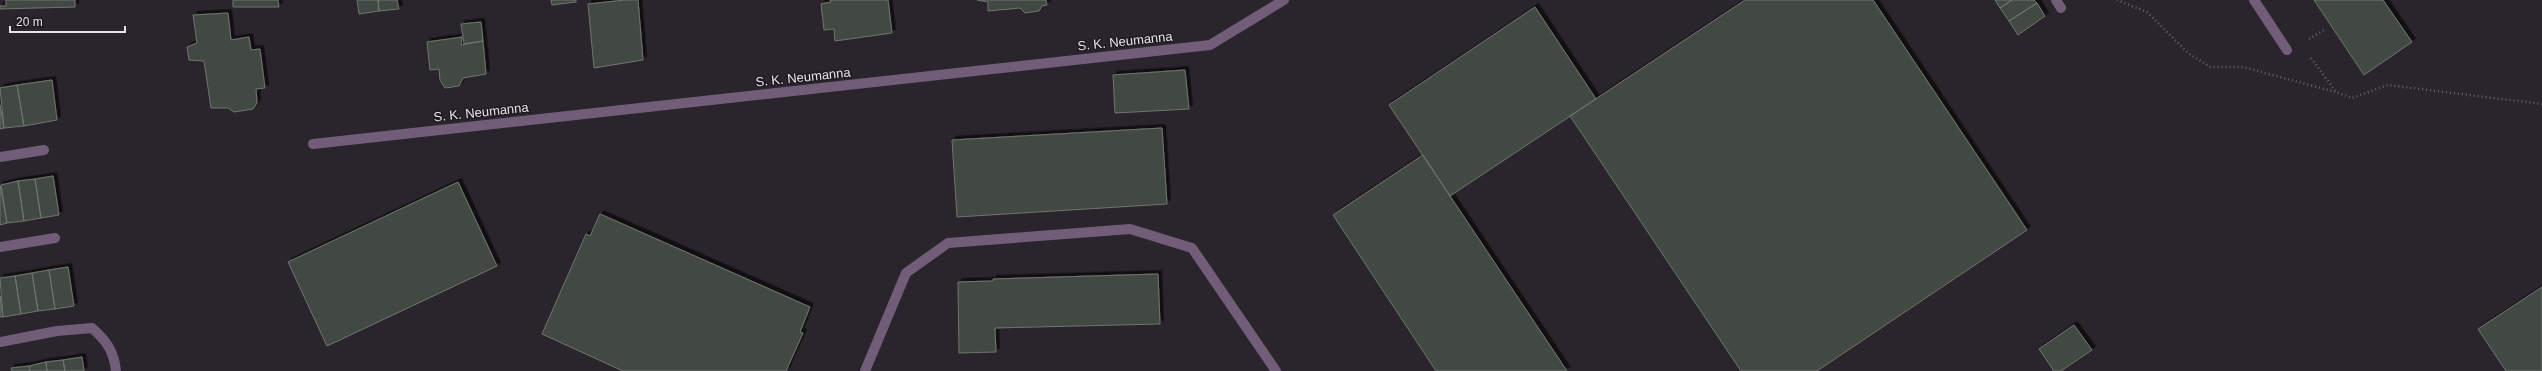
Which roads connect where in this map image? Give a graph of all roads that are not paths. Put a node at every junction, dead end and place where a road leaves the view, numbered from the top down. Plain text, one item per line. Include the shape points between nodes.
1 (1284, 0) edge
2 (2254, 0) edge
3 (2288, 50) dead end
4 (313, 144) dead end
5 (44, 150) dead end
6 (0, 158) edge
7 (55, 238) dead end
8 (0, 247) edge
9 (0, 342) edge
10 (116, 371) edge
11 (865, 371) edge
12 (1276, 371) edge

1 - 4 street, S. K. Neumanna via 1210,45
2 - 3 street
5 - 6 street
7 - 8 street
9 - 10 street via 58,331 92,328 105,340 114,356
11 - 12 street via 906,273 948,243 1130,229 1192,248

